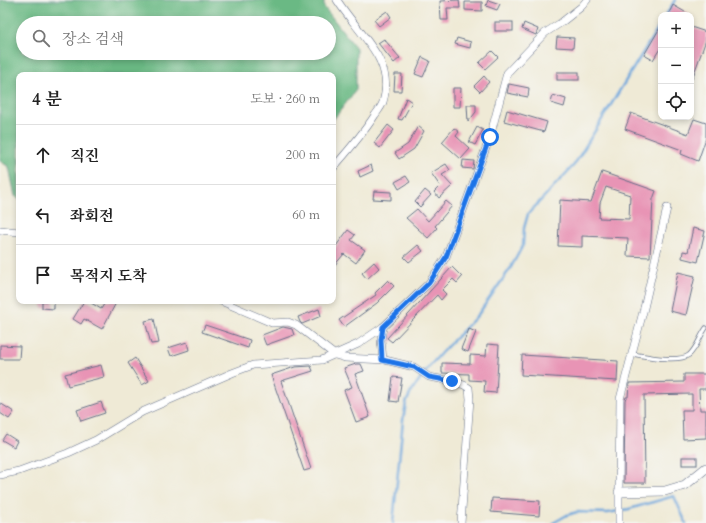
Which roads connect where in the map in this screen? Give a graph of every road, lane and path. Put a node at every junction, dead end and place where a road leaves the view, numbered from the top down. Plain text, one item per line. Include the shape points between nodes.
1 (337, 0) edge
2 (586, 0) edge
3 (336, 164) edge
4 (667, 208) dead end
5 (0, 230) edge
6 (16, 232) edge
7 (228, 304) edge
8 (383, 327) junction
9 (706, 328) edge
10 (632, 354) junction
11 (335, 355) junction
12 (382, 360) junction
13 (706, 468) edge
14 (0, 475) edge
15 (619, 492) junction
16 (461, 523) edge
17 (619, 523) edge

1 - 3 street via 377,56 385,75 386,88 383,103 368,127
2 - 8 street via 581,7 545,33 507,73 490,137 446,257 429,283
4 - 10 street
5 - 6 street
7 - 11 street via 272,323 288,322 296,325
8 - 11 street via 358,344
8 - 12 street
9 - 10 lane via 689,355 681,358
10 - 15 street via 620,400
11 - 12 street
11 - 14 street via 322,360 253,365 142,412 96,440 68,453 19,471
12 - 16 street via 414,367 429,377 452,381 469,388
13 - 15 street via 685,485 665,491
15 - 17 street

